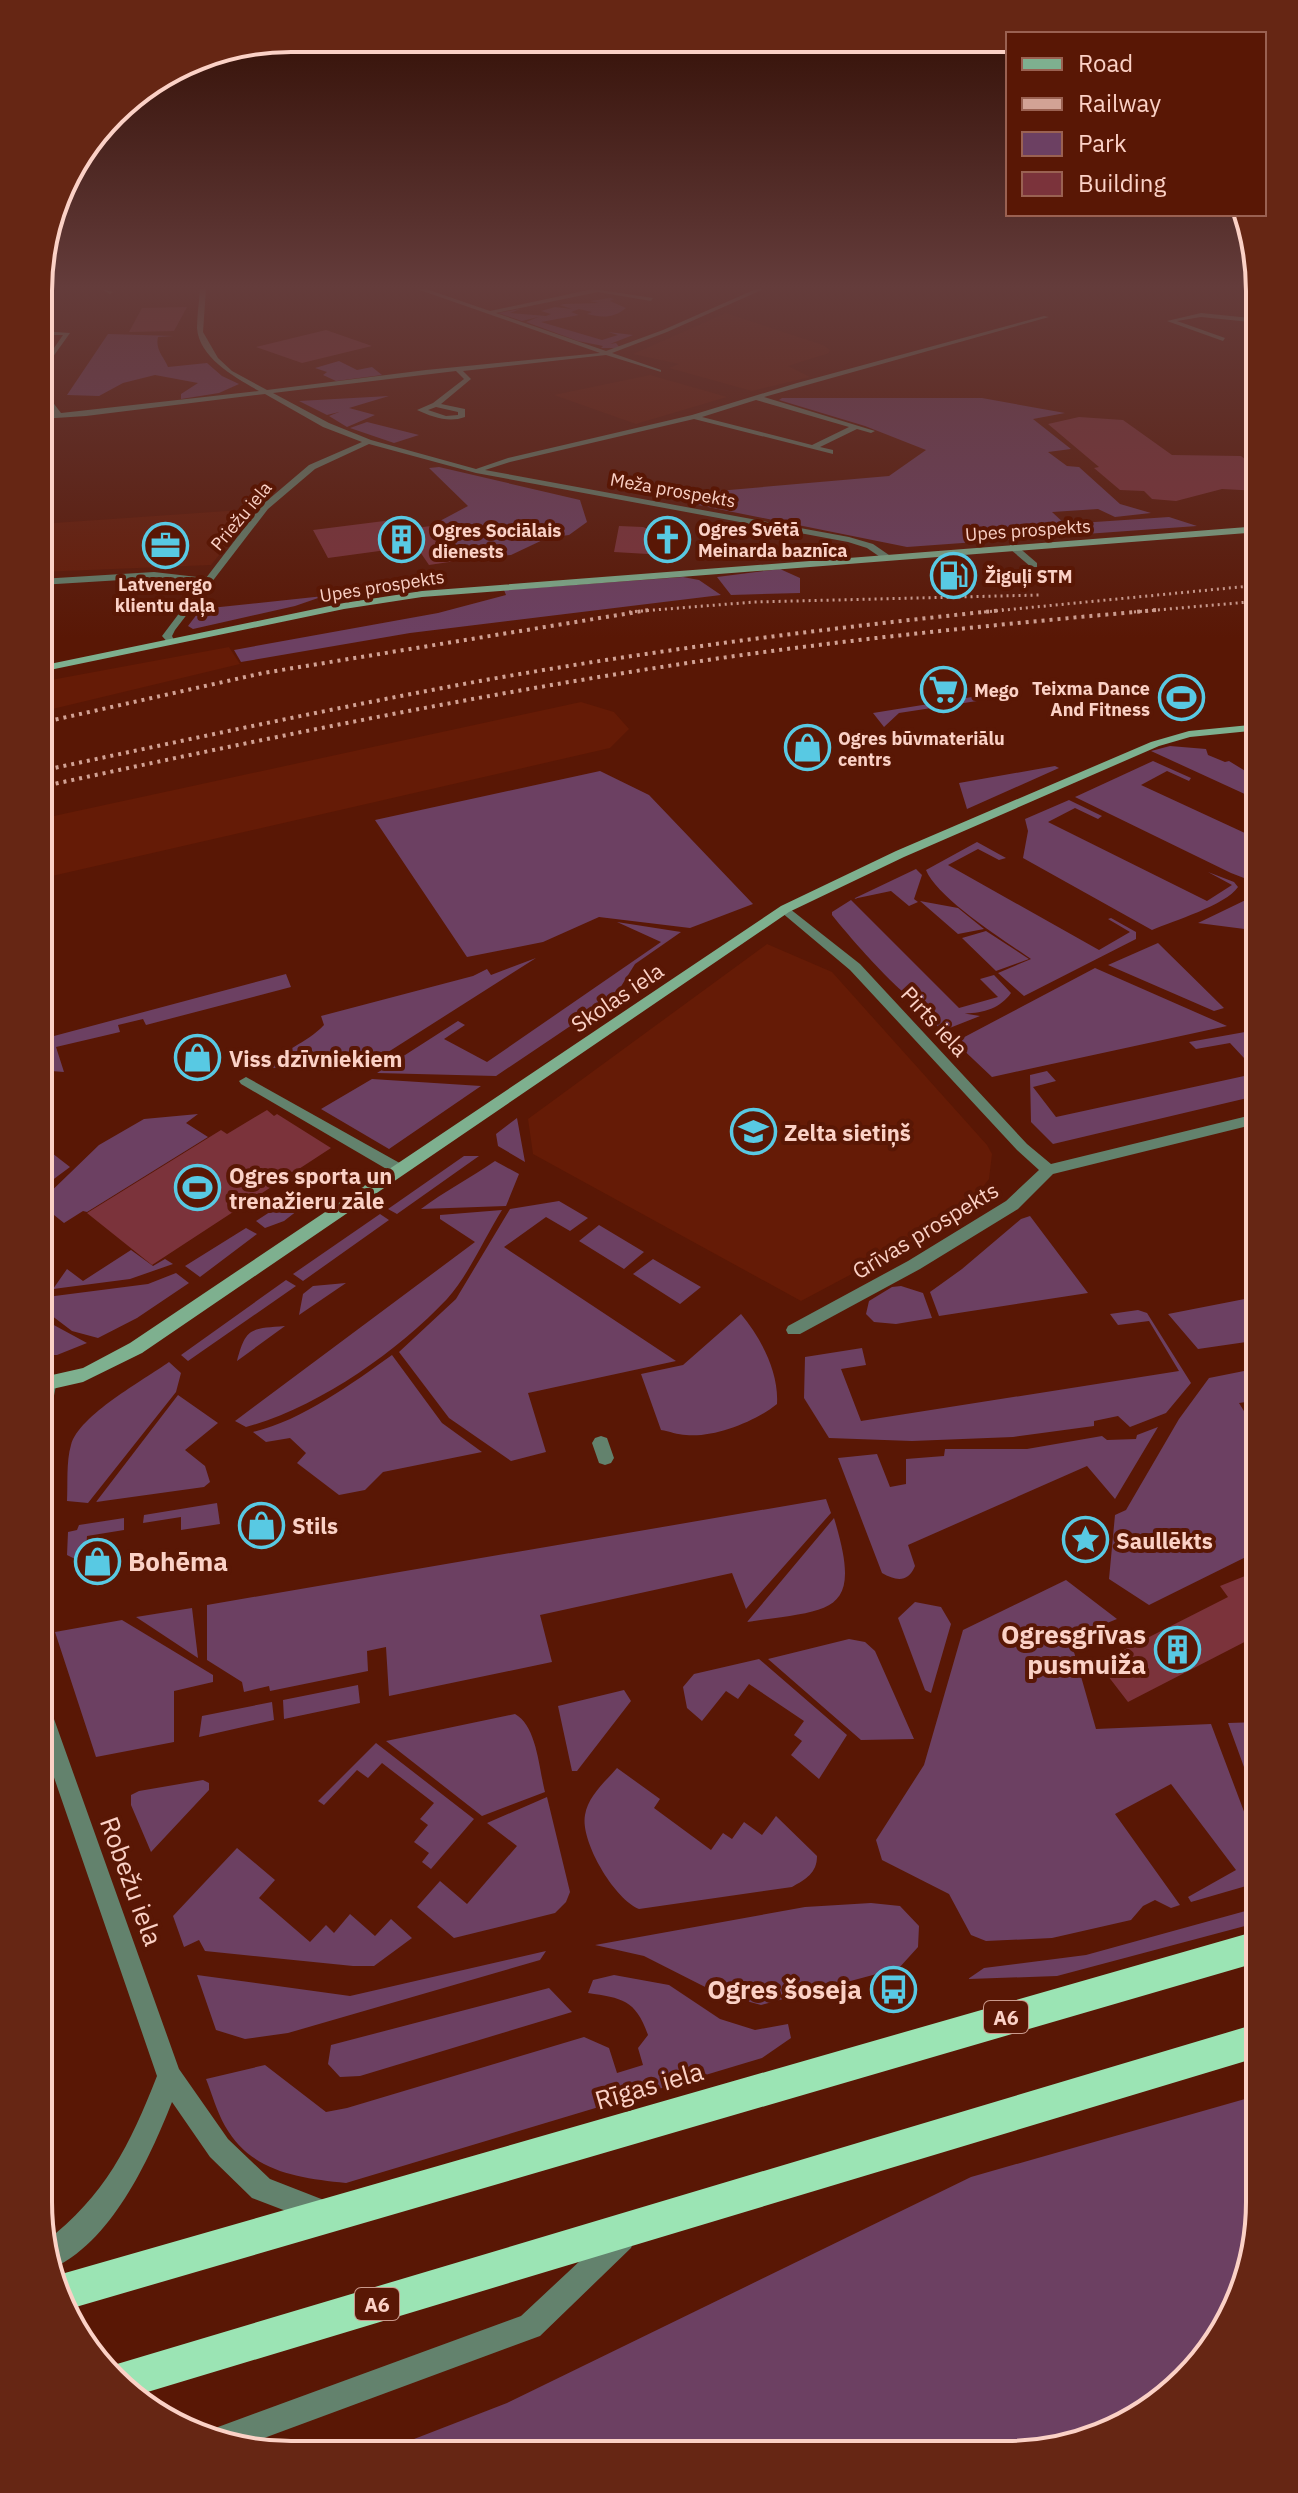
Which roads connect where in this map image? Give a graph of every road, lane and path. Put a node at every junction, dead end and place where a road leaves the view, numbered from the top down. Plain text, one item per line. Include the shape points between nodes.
1 (151, 405) edge
2 (291, 405) edge
3 (435, 405) edge
4 (437, 405) edge
5 (733, 405) edge
6 (783, 405) edge
7 (52, 406) edge
8 (52, 416) edge
9 (59, 416) junction
10 (694, 417) junction
11 (855, 427) junction
12 (871, 431) dead end
13 (368, 442) junction
14 (812, 448) junction
15 (830, 452) dead end
16 (476, 471) junction
17 (1246, 530) edge
18 (1013, 547) junction
19 (886, 557) junction
20 (1034, 565) dead end
21 (52, 581) edge
22 (209, 581) junction
23 (170, 642) junction
24 (52, 667) edge
25 (1246, 728) edge
26 (785, 909) junction
27 (246, 1081) dead end
28 (1246, 1122) edge
29 (400, 1170) junction
30 (1048, 1170) junction
31 (794, 1330) dead end
32 (52, 1382) edge
33 (52, 1742) edge
34 (1245, 1950) edge
35 (1245, 2044) edge
36 (169, 2076) junction
37 (331, 2216) junction
38 (636, 2226) junction
39 (57, 2249) edge
40 (70, 2291) edge
41 (129, 2378) edge
42 (236, 2434) edge

1 - 9 street
2 - 13 street, Meža prospekts
3 - 4 street via 421,410 461,417 462,411
5 - 10 street
6 - 11 street
7 - 9 street
8 - 9 street
10 - 14 street
10 - 16 street
11 - 12 street
11 - 14 street
13 - 16 street, Meža prospekts
13 - 22 street, Priežu iela via 297,476 265,507
14 - 15 street
16 - 19 street, Meža prospekts via 849,540
17 - 18 main road, Upes prospekts
18 - 19 main road, Upes prospekts
18 - 20 street
19 - 23 main road, Upes prospekts via 435,593
21 - 22 street via 154,575
22 - 23 street, Priežu iela via 171,629
23 - 24 main road, Upes prospekts
25 - 26 main road, Skolas iela via 1189,734 1155,744
26 - 29 main road, Skolas iela
26 - 30 street, Pirts iela via 855,967
27 - 29 street
28 - 30 street
29 - 32 main road, Skolas iela via 136,1348 105,1366
30 - 31 street, Grīvas prospekts via 1012,1205
33 - 36 street, Robežu iela
34 - 37 highway, Rīgas iela / A6
35 - 38 highway, A6
36 - 37 street, Robežu iela via 219,2148 261,2189
36 - 39 street via 140,2153 107,2206
37 - 40 highway, Rīgas iela / A6
38 - 41 highway, A6
38 - 42 street via 530,2326

